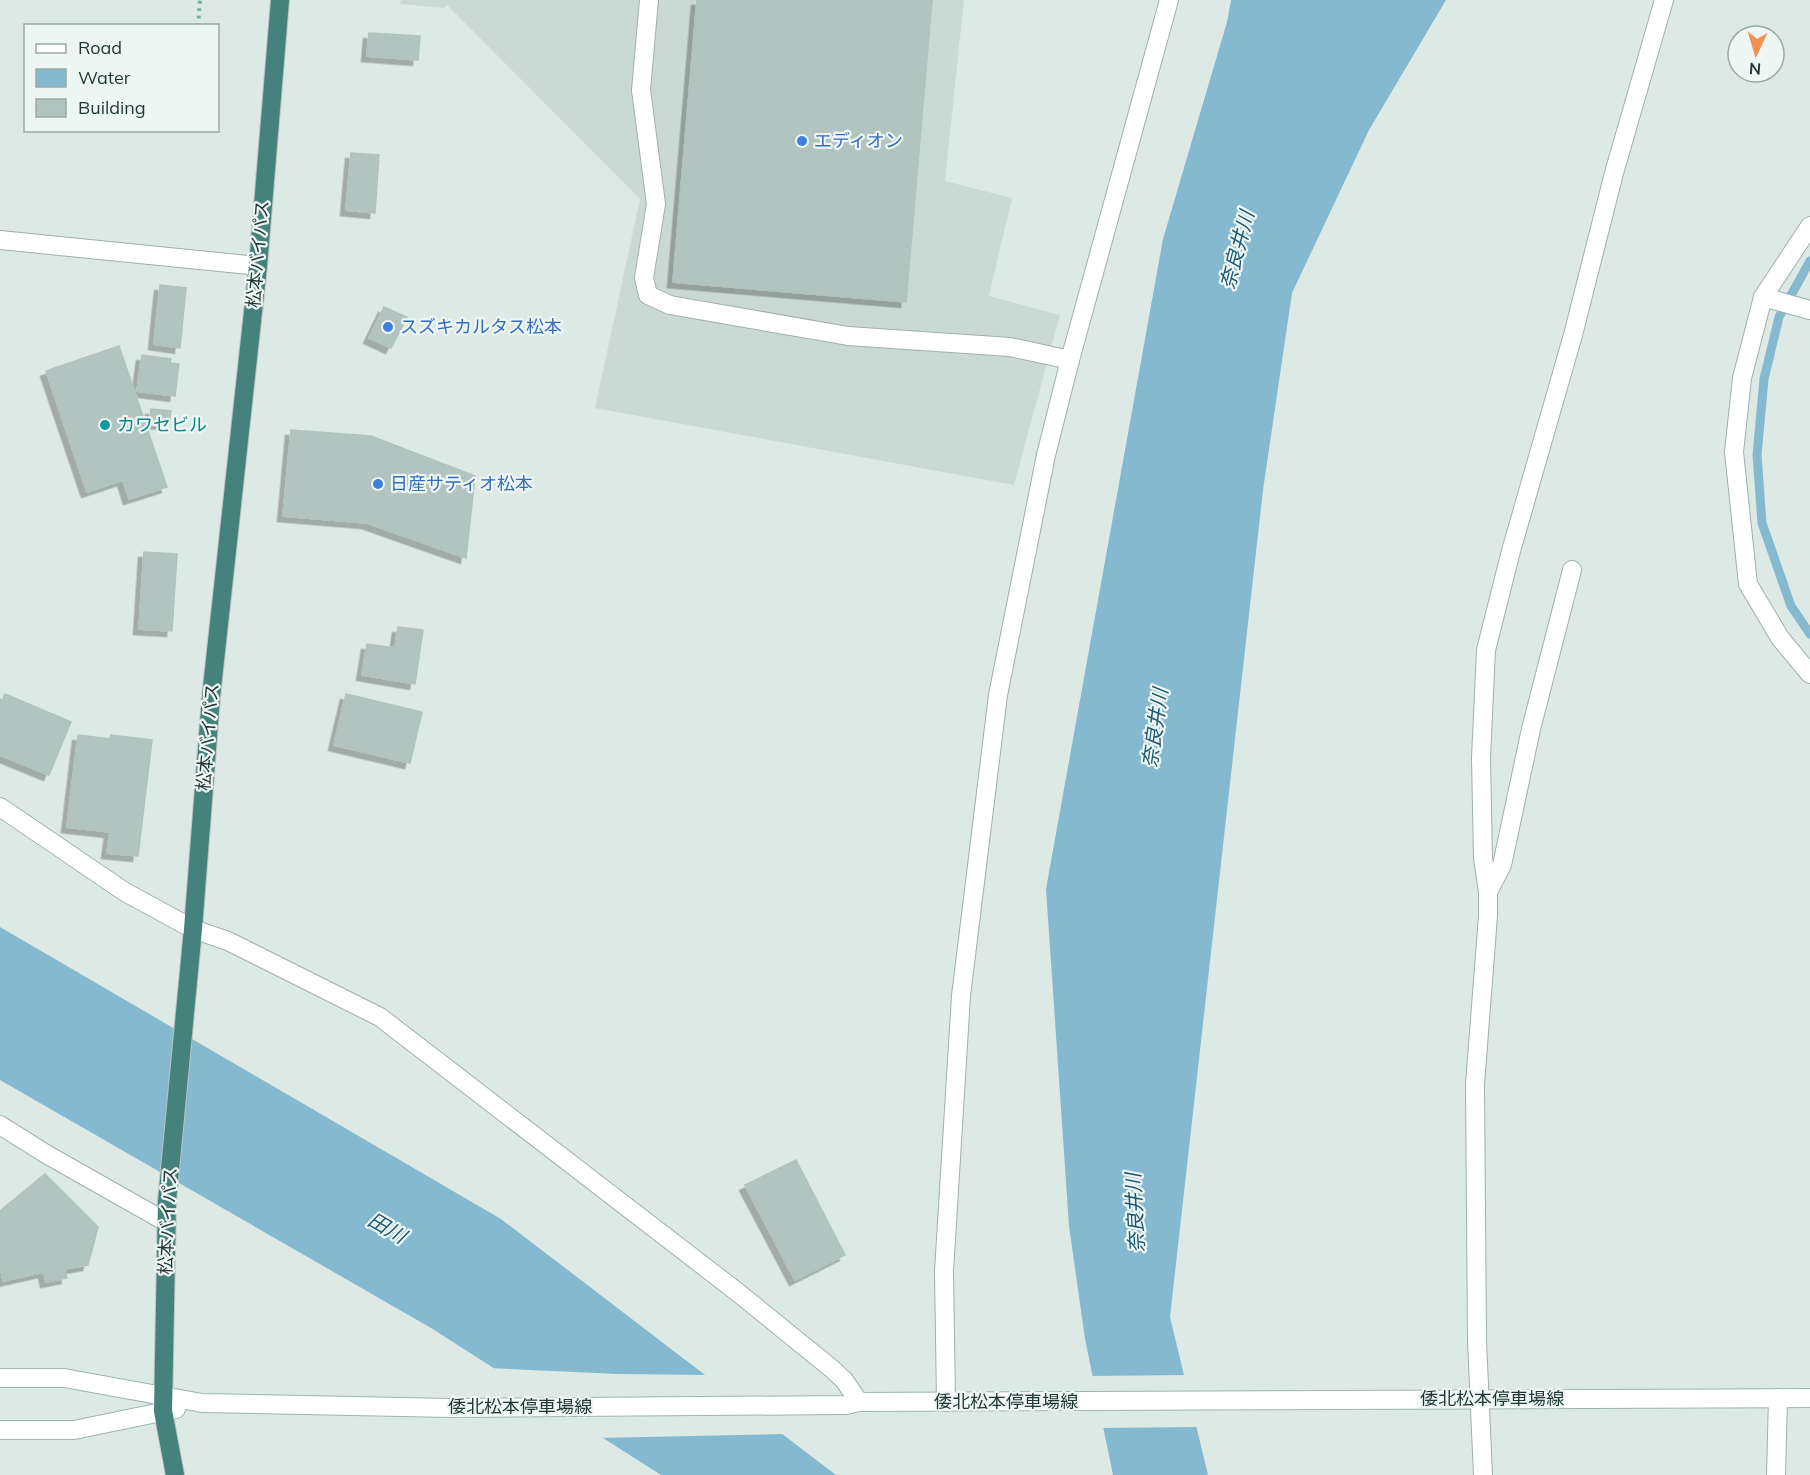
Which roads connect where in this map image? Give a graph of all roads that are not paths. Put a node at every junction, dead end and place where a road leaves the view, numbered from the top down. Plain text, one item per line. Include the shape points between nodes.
1 (280, 0) edge
2 (649, 0) edge
3 (1169, 0) edge
4 (1664, 0) edge
5 (1810, 226) edge
6 (0, 240) edge
7 (258, 266) junction
8 (1762, 297) junction
9 (1810, 310) edge
10 (1070, 360) junction
11 (1572, 570) dead end
12 (1810, 674) edge
13 (0, 807) edge
14 (1488, 892) junction
15 (193, 929) junction
16 (0, 1125) edge
17 (166, 1222) junction
18 (0, 1378) edge
19 (1778, 1398) junction
20 (1810, 1398) edge
21 (1480, 1399) junction
22 (946, 1402) junction
23 (163, 1404) junction
24 (852, 1404) junction
25 (0, 1431) edge
26 (175, 1475) edge
27 (1483, 1475) edge
28 (1776, 1475) edge

1 - 7 highway, 松本バイパス
2 - 10 street via 641,90 656,204 644,278 648,295 670,305 848,336 1010,347
3 - 10 street
4 - 14 street via 1486,650 1481,758 1483,858
5 - 8 street
6 - 7 street
7 - 15 highway, 松本バイパス via 211,697
8 - 9 street
8 - 12 street via 1742,378 1734,452 1748,584 1780,638
10 - 22 street via 1046,455 998,695 962,984 944,1271
11 - 14 street via 1531,729 1502,865
13 - 15 street via 125,892
14 - 21 street via 1475,1084
15 - 17 highway, 松本バイパス
15 - 24 street via 228,941 380,1017 831,1368 844,1380
16 - 17 street
17 - 23 highway, 松本バイパス
18 - 23 street, 倭北松本停車場線 via 64,1378
19 - 20 street, 倭北松本停車場線
19 - 21 street, 倭北松本停車場線
19 - 28 street
21 - 22 street, 倭北松本停車場線
21 - 27 street
22 - 24 street, 倭北松本停車場線
23 - 24 street, 倭北松本停車場線 via 451,1408
23 - 25 street, 倭北松本停車場線 via 74,1430
23 - 26 highway, 松本バイパス

